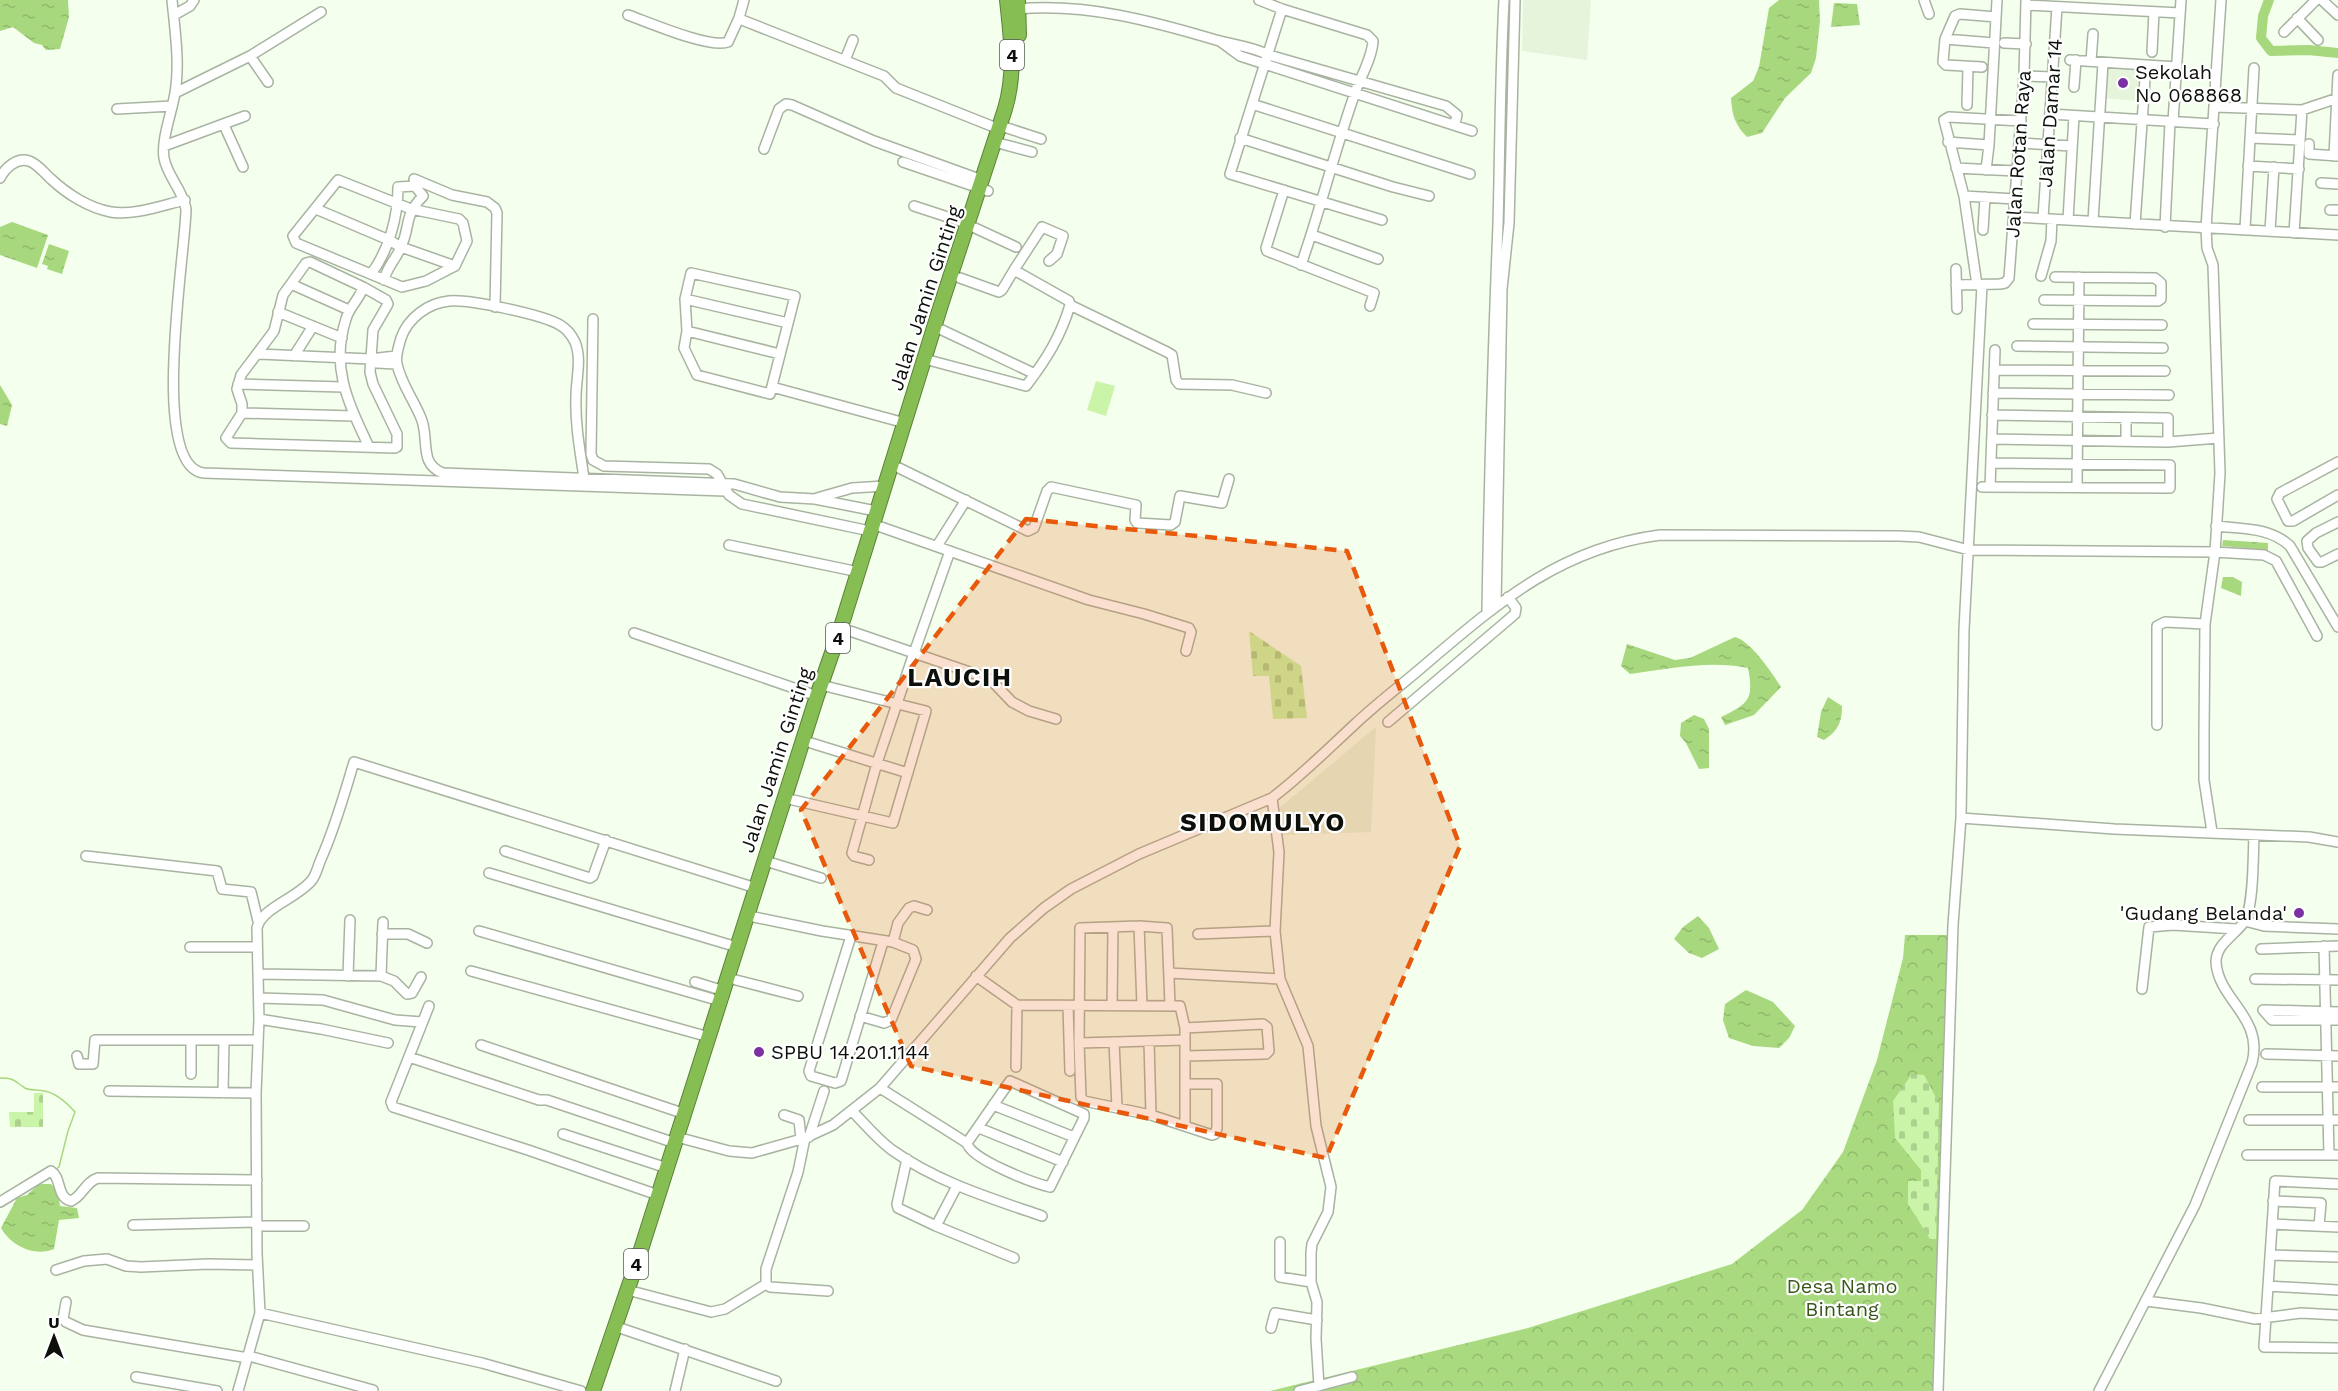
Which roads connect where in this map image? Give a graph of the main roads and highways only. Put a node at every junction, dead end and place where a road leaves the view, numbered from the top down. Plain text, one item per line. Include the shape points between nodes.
1 (1015, 3) edge
2 (1003, 128) junction
3 (983, 186) junction
4 (972, 226) junction
5 (876, 529) junction
6 (823, 689) junction
7 (680, 1141) junction
8 (593, 1391) edge
9 (603, 1391) edge

1 - 2 highway, Jalan Jamin Ginting / 4 via 1010,91
2 - 3 highway, Jalan Jamin Ginting / 4
2 - 3 highway, Jalan Jamin Ginting / 4 via 1002,144
3 - 4 highway, Jalan Jamin Ginting / 4
4 - 5 highway, Jalan Jamin Ginting / 4 via 960,278
4 - 5 highway, Jalan Jamin Ginting / 4 via 941,305 876,511
5 - 6 highway, Jalan Jamin Ginting / 4
5 - 6 highway, Jalan Jamin Ginting / 4 via 850,632
6 - 7 highway, Jalan Jamin Ginting / 4 via 737,947
6 - 7 highway, Jalan Jamin Ginting / 4 via 794,800
7 - 8 highway, Jalan Jamin Ginting / 4 via 667,1168
7 - 9 highway, Jalan Jamin Ginting / 4

